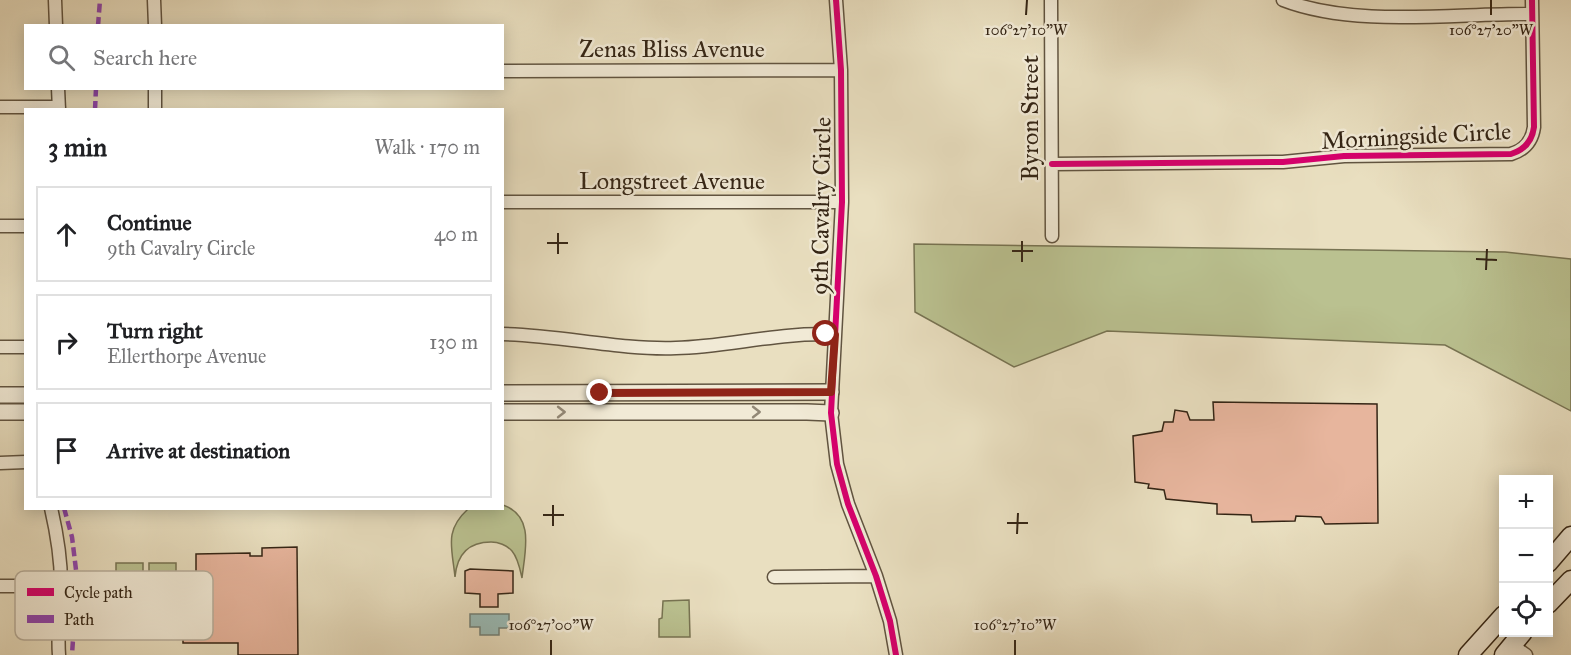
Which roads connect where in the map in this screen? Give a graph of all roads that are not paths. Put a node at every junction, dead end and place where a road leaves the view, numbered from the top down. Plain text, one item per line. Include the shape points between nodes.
1 (55, 0) edge
2 (154, 0) edge
3 (836, 0) edge
4 (1051, 0) edge
5 (1283, 0) edge
6 (1532, 0) edge
7 (1532, 14) junction
8 (56, 24) edge
9 (155, 24) edge
10 (841, 70) junction
11 (504, 71) edge
12 (58, 90) edge
13 (155, 90) edge
14 (0, 107) edge
15 (59, 108) edge
16 (155, 108) edge
17 (1052, 164) junction
18 (504, 202) edge
19 (842, 202) junction
20 (0, 225) edge
21 (24, 226) edge
22 (1052, 236) dead end
23 (504, 334) edge
24 (835, 335) junction
25 (0, 347) edge
26 (24, 347) edge
27 (831, 392) junction
28 (504, 393) edge
29 (0, 395) edge
30 (24, 395) edge
31 (0, 412) edge
32 (24, 412) edge
33 (504, 412) edge
34 (831, 413) junction
35 (24, 462) edge
36 (0, 463) edge
37 (51, 510) edge
38 (1571, 536) edge
39 (1553, 557) edge
40 (61, 571) edge
41 (876, 576) junction
42 (774, 577) dead end
43 (1571, 580) edge
44 (1553, 599) edge
45 (1499, 620) edge
46 (57, 640) edge
47 (59, 655) edge
48 (896, 655) edge
49 (1468, 655) edge

1 - 8 street
2 - 9 street
3 - 10 street, 9th Cavalry Circle
4 - 17 street, Byron Street
5 - 7 street via 1355,15
6 - 7 street, Morningside Circle
7 - 17 street, Morningside Circle via 1533,133 1524,148 1510,154 1344,156 1283,162
10 - 11 street, Zenas Bliss Avenue
10 - 19 street, 9th Cavalry Circle
12 - 15 street
13 - 16 street
14 - 15 street
17 - 22 street, Byron Street
18 - 19 street, Longstreet Avenue
19 - 24 street, 9th Cavalry Circle
20 - 21 street
23 - 24 street via 674,348
24 - 27 street, 9th Cavalry Circle
25 - 26 street
27 - 28 street
27 - 34 street, 9th Cavalry Circle
29 - 30 street
31 - 32 street
33 -> 34 street
34 - 41 street, 9th Cavalry Circle via 837,464 848,504
35 - 36 street
37 - 40 street
38 - 39 main road
41 - 42 street
41 - 48 street, 9th Cavalry Circle
43 - 44 main road
45 - 49 main road
46 - 47 street

